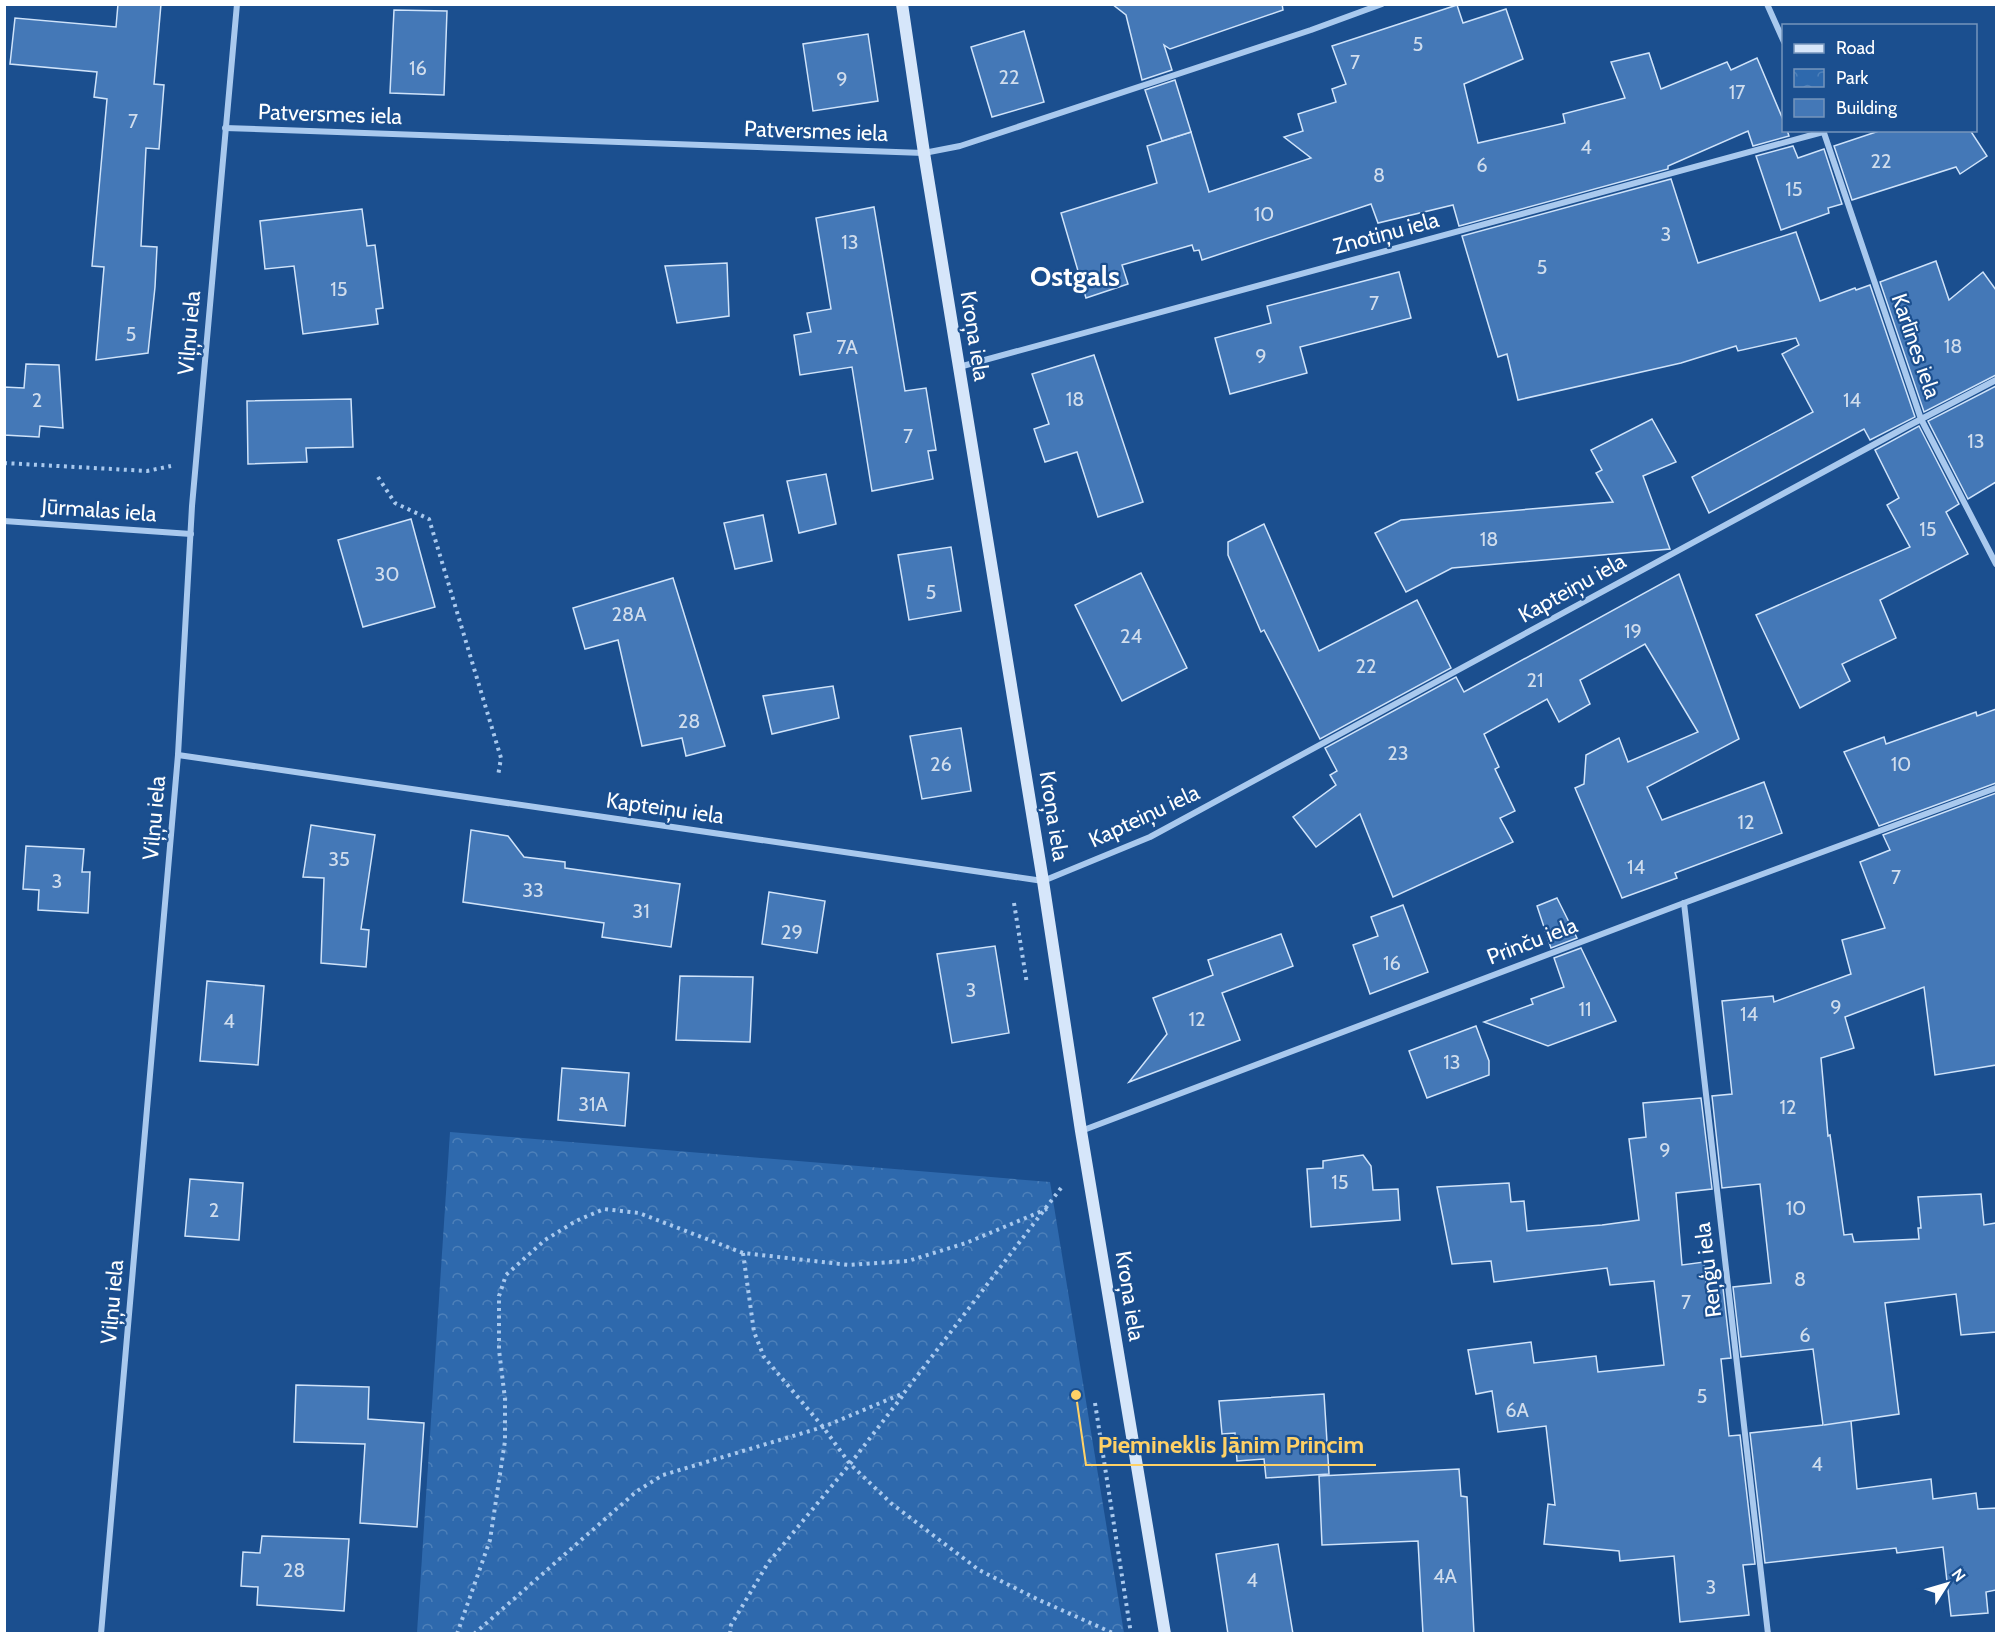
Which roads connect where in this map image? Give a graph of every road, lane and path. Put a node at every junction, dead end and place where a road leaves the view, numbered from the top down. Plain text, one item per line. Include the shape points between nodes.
1 (237, 4) edge
2 (902, 4) edge
3 (1382, 4) edge
4 (1767, 4) edge
5 (1782, 38) edge
6 (225, 128) junction
7 (1819, 132) edge
8 (1823, 132) edge
9 (924, 153) junction
10 (959, 367) junction
11 (1996, 380) edge
12 (1921, 419) junction
13 (196, 460) junction
14 (4, 463) edge
15 (378, 477) dead end
16 (4, 521) edge
17 (191, 534) junction
18 (1996, 564) edge
19 (178, 755) junction
20 (1996, 788) edge
21 (495, 801) junction
22 (1043, 881) junction
23 (1684, 903) junction
24 (1081, 1131) junction
25 (1061, 1188) dead end
26 (1047, 1209) junction
27 (743, 1253) junction
28 (904, 1393) junction
29 (823, 1427) junction
30 (850, 1464) junction
31 (101, 1634) edge
32 (457, 1634) edge
33 (474, 1634) edge
34 (730, 1634) edge
35 (1115, 1634) edge
36 (1164, 1634) edge
37 (1768, 1634) edge

1 - 6 street, Viļņu iela
2 - 9 street, Kroņa iela
3 - 9 street, Patversmes iela via 960,146
4 - 5 street
6 - 9 street, Patversmes iela
6 - 13 street, Viļņu iela
7 - 10 street, Znotiņu iela
8 - 12 street, Karlīnes iela
9 - 10 street, Kroņa iela
10 - 22 street, Kroņa iela
11 - 12 street, Kapteiņu iela
12 - 18 street, Karlīnes iela
12 - 22 street, Kapteiņu iela via 1150,837
13 - 14 path via 147,471
13 - 17 street, Viļņu iela
15 - 21 path via 395,503 429,519 501,758
16 - 17 street, Jūrmalas iela
17 - 19 street, Viļņu iela
19 - 21 street, Kapteiņu iela
19 - 31 street, Viļņu iela
20 - 23 street, Prinču iela
21 - 22 street, Kapteiņu iela
22 - 24 street, Kroņa iela
23 - 24 street, Prinču iela
23 - 37 street, Reņģu iela
24 - 36 street, Kroņa iela
25 - 26 path
26 - 27 path via 966,1243 908,1261 849,1265
26 - 28 path
27 - 29 path via 754,1332 764,1357
27 - 32 path via 639,1213 604,1209 545,1240 506,1275 499,1296 505,1441 490,1540
28 - 29 path
28 - 30 path
29 - 30 path
29 - 33 path via 663,1475 637,1491
30 - 34 path via 768,1563 731,1625
30 - 35 path via 892,1504 979,1570

